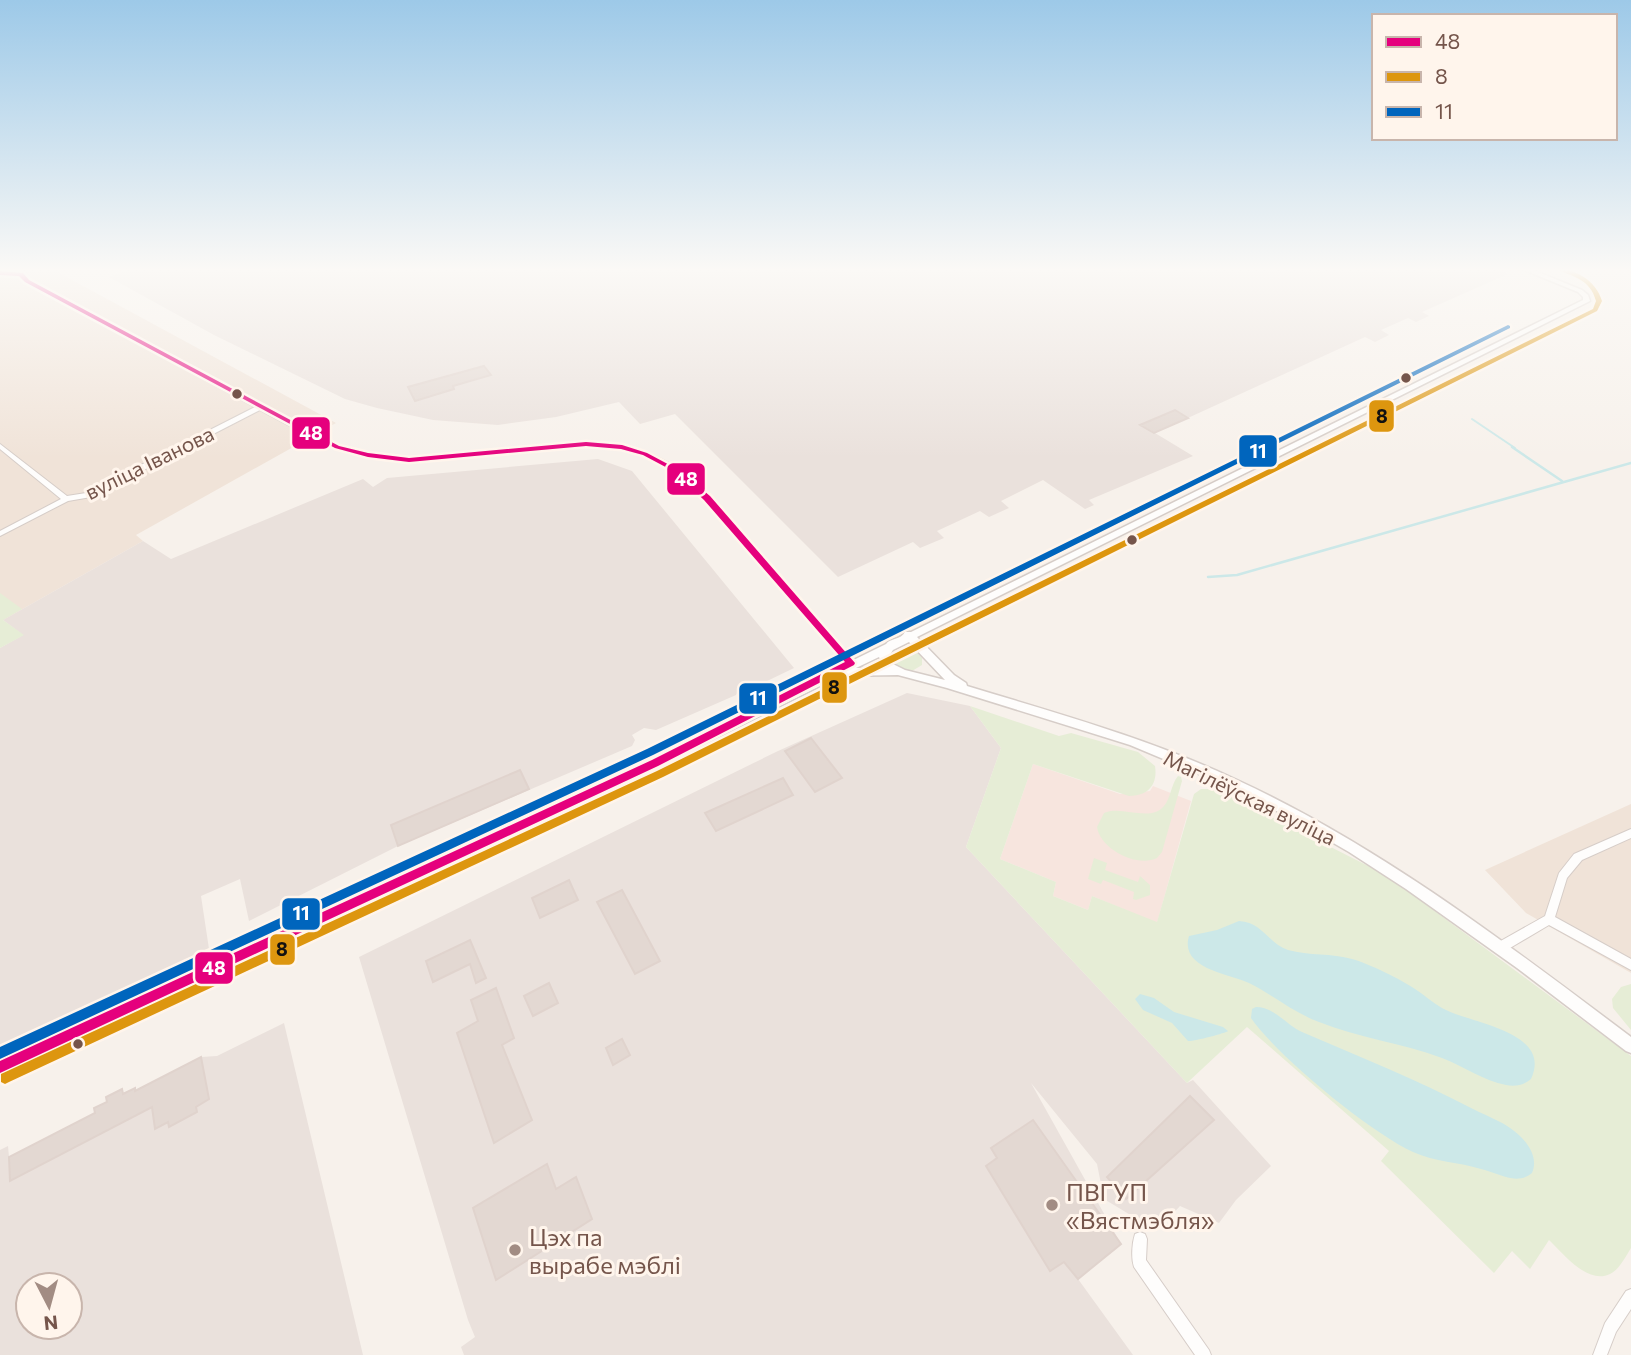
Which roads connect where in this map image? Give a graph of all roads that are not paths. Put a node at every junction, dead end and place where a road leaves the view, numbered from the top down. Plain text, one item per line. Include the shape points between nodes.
1 (120, 331) edge
2 (1524, 331) edge
3 (260, 407) junction
4 (0, 446) edge
5 (66, 499) junction
6 (0, 534) edge
7 (909, 635) junction
8 (891, 644) junction
9 (927, 653) junction
10 (851, 663) junction
11 (833, 673) junction
12 (902, 673) junction
13 (916, 676) junction
14 (977, 694) junction
15 (1631, 833) edge
16 (1549, 919) junction
17 (1501, 947) junction
18 (1631, 965) edge
19 (1631, 1046) edge
20 (0, 1067) edge
21 (1140, 1239) dead end
22 (1631, 1296) edge
23 (1203, 1355) edge
24 (1600, 1355) edge

1 - 3 street
2 - 7 street, Магілёўская вуліца
3 - 5 street, вуліца Іванова via 88,495
3 - 10 street via 337,447 409,460 586,444 610,444 643,453 691,483
4 - 5 street
5 - 6 street, вуліца Іванова
7 - 8 street, Магілёўская вуліца
7 - 9 street, Магілёўская вуліца
8 - 10 street, Магілёўская вуліца
8 - 12 street via 884,656 887,665
9 - 13 street via 927,671
9 - 14 street, Магілёўская вуліца via 950,678
10 - 11 street, Магілёўская вуліца
11 - 12 street, Магілёўская вуліца
11 - 20 street, Магілёўская вуліца via 655,763
12 - 13 street, Магілёўская вуліца
13 - 14 street, Магілёўская вуліца
14 - 17 street, Магілёўская вуліца via 1113,735 1228,781 1381,865
15 - 16 street via 1578,857 1563,876
16 - 17 street
16 - 18 street
17 - 19 street, Магілёўская вуліца
21 - 23 street via 1139,1262
22 - 24 street

